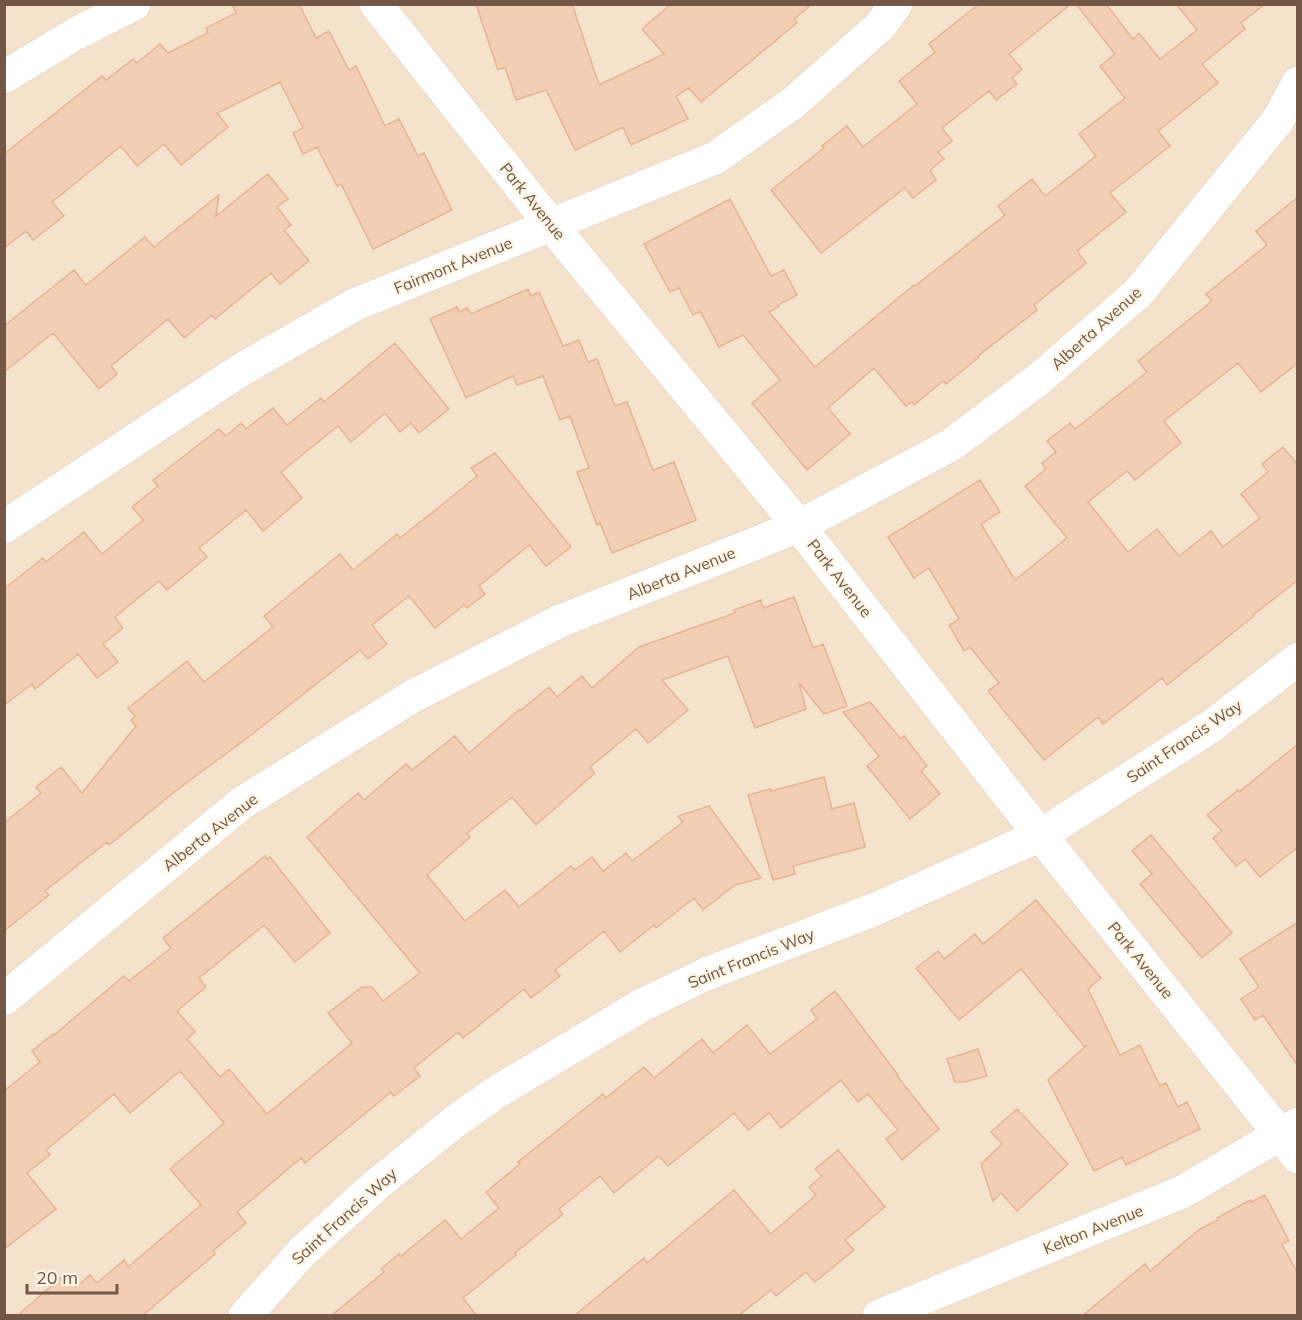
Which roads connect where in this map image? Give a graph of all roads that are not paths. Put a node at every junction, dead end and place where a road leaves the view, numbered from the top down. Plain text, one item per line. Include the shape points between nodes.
1 (134, 4) edge
2 (376, 4) edge
3 (896, 4) edge
4 (4, 77) edge
5 (1298, 83) edge
6 (551, 225) junction
7 (799, 526) junction
8 (4, 527) edge
9 (1298, 659) edge
10 (1041, 835) junction
11 (4, 999) edge
12 (1292, 1138) edge
13 (245, 1316) edge
14 (879, 1316) edge

1 - 4 street
2 - 6 street, Park Avenue
3 - 6 street, Fairmont Avenue via 880,26 793,103 715,158
5 - 7 street, Alberta Avenue via 1278,120 1138,293 1039,379 951,445
6 - 7 street, Park Avenue
6 - 8 street, Fairmont Avenue via 354,305 239,371
7 - 10 street, Park Avenue
7 - 11 street, Alberta Avenue via 560,621 413,696 242,803
9 - 10 street, Saint Francis Way via 1210,728
10 - 12 street, Park Avenue
10 - 13 street, Saint Francis Way via 873,910 706,974 622,1017 453,1123 302,1251
12 - 14 street, Kelton Avenue via 1182,1192

